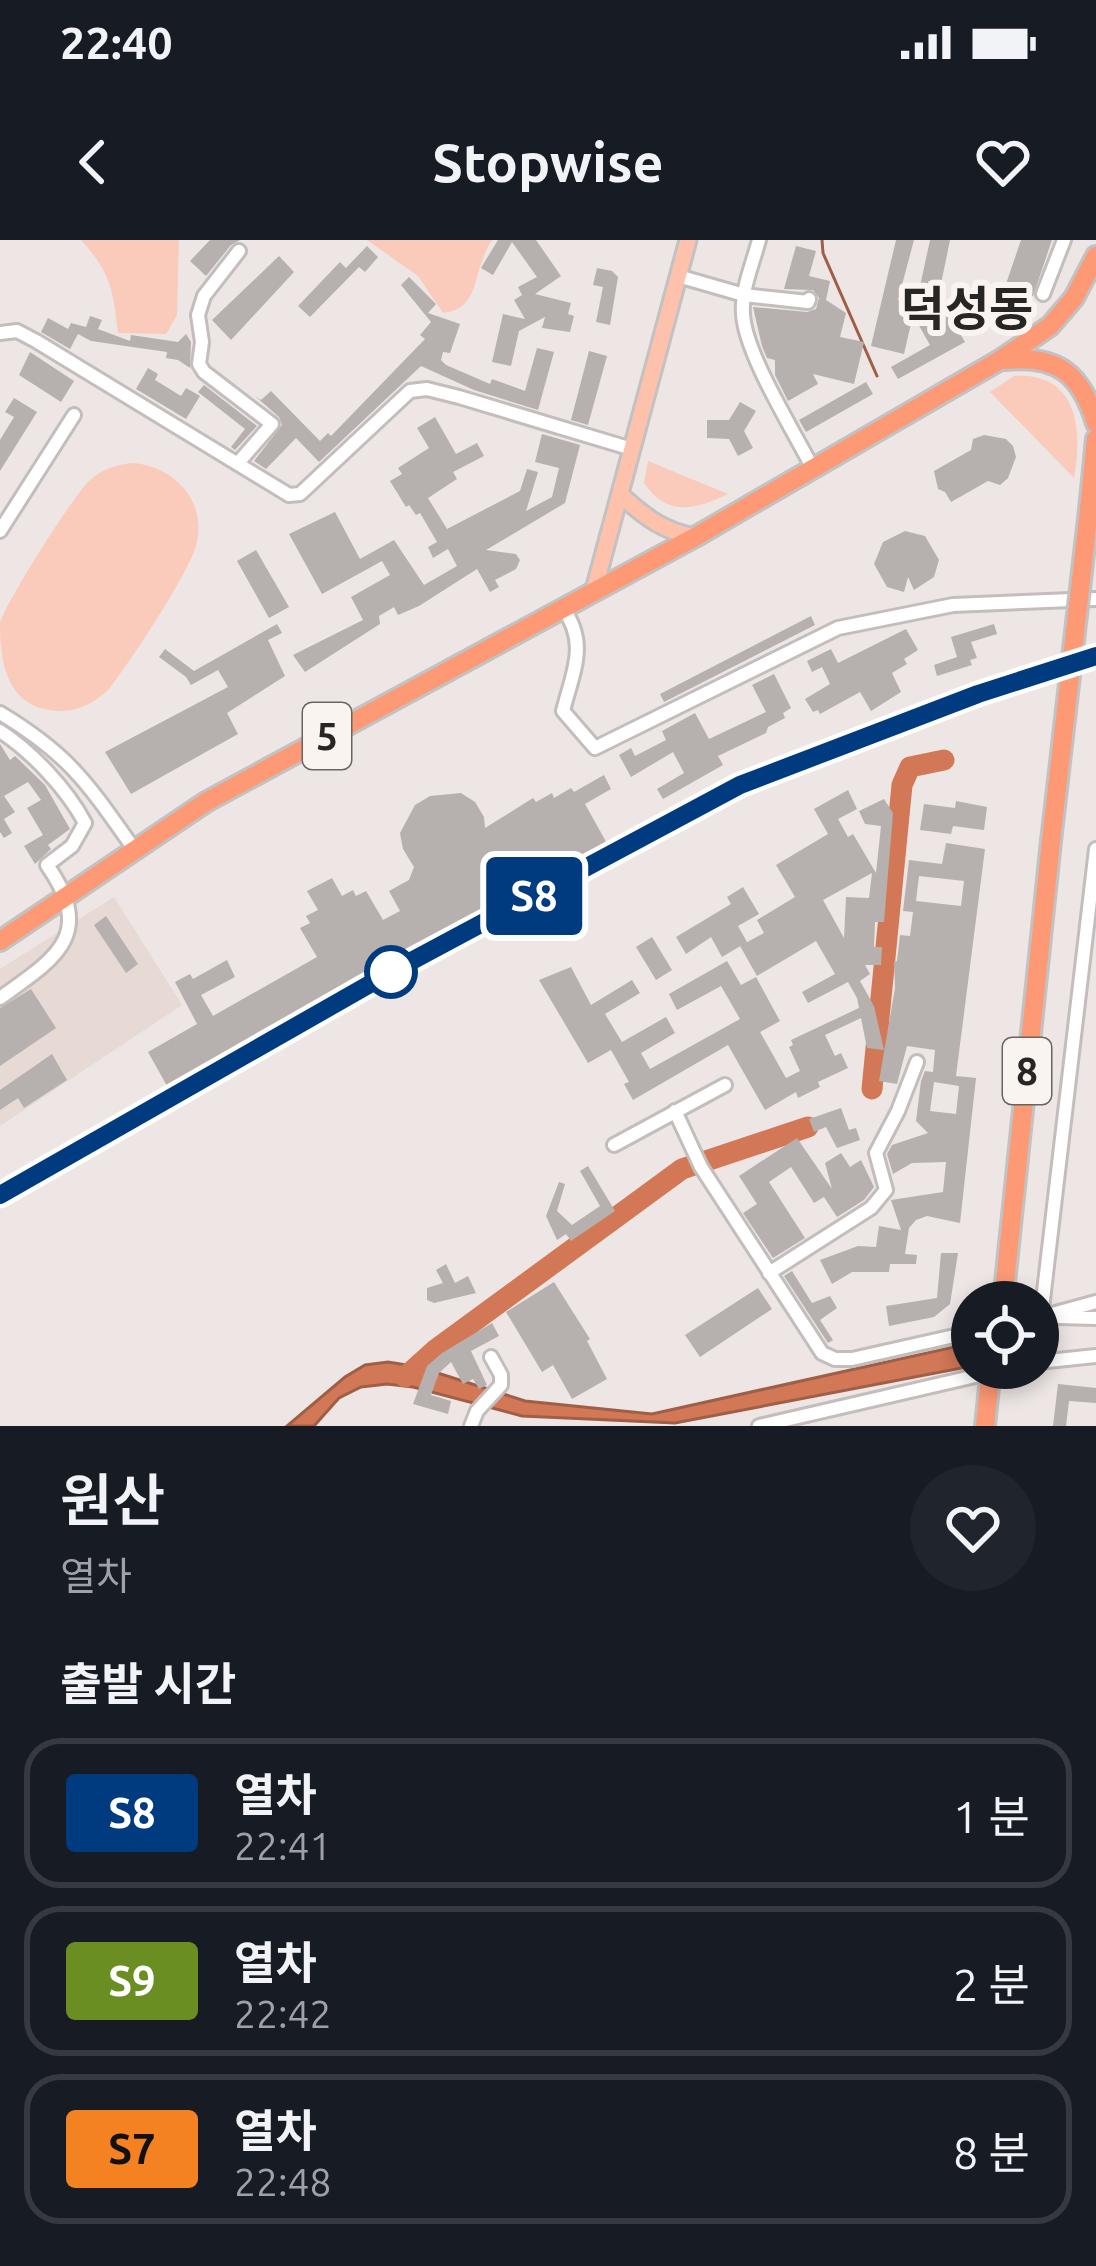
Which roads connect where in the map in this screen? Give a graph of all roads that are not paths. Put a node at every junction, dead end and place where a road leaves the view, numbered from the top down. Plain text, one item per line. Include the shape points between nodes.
1 (688, 240) edge
2 (759, 240) edge
3 (1064, 240) edge
4 (239, 251) dead end
5 (1096, 256) edge
6 (678, 276) junction
7 (1043, 294) dead end
8 (744, 295) junction
9 (809, 298) dead end
10 (0, 333) edge
11 (1000, 360) junction
12 (74, 416) dead end
13 (1096, 423) edge
14 (1096, 440) edge
15 (632, 449) junction
16 (238, 463) junction
17 (813, 469) junction
18 (622, 496) junction
19 (0, 531) edge
20 (695, 537) junction
21 (594, 590) junction
22 (1096, 599) edge
23 (562, 607) junction
24 (0, 713) edge
25 (0, 731) edge
26 (134, 849) junction
27 (1096, 849) edge
28 (67, 893) junction
29 (0, 941) edge
30 (1089, 974) edge
31 (0, 998) edge
32 (916, 1062) dead end
33 (725, 1085) dead end
34 (674, 1111) junction
35 (614, 1144) dead end
36 (769, 1273) junction
37 (1006, 1281) edge
38 (1045, 1281) edge
39 (1096, 1302) edge
40 (1059, 1312) edge
41 (1059, 1317) edge
42 (1096, 1318) edge
43 (951, 1338) edge
44 (1096, 1356) edge
45 (491, 1357) dead end
46 (1059, 1360) edge
47 (951, 1380) edge
48 (989, 1389) edge
49 (471, 1426) edge
50 (759, 1426) edge
51 (986, 1426) edge

1 - 6 main road
2 - 8 street
3 - 7 street
4 - 16 street via 198,315 204,372 272,424
5 - 11 highway via 1050,326
6 - 8 street
6 - 15 main road
8 - 9 street
8 - 17 street via 745,327
10 - 16 street via 36,341
11 - 13 highway via 1054,363 1088,395
11 - 17 highway, 5
12 - 19 street
14 - 37 highway, 8, bridge
15 - 16 street via 427,388 392,406 300,494
15 - 18 main road
17 - 20 highway, 5
18 - 20 main road via 648,520
18 - 21 main road
20 - 21 highway, 5
21 - 23 highway, 5
22 - 23 street via 952,605 838,628 596,748 563,711 580,642
23 - 26 highway, 5
24 - 26 street via 46,740
25 - 28 street via 85,823 47,865
26 - 28 highway, 5
27 - 30 street
28 - 29 highway, 5
28 - 31 street via 67,942
30 - 38 street
32 - 36 street via 876,1153 886,1190 871,1208
33 - 34 street
34 - 35 street
34 - 36 street
36 - 43 street via 815,1344 836,1359
39 - 40 street
41 - 42 street
44 - 46 street
45 - 49 street via 501,1385
47 - 50 street
48 - 51 highway

